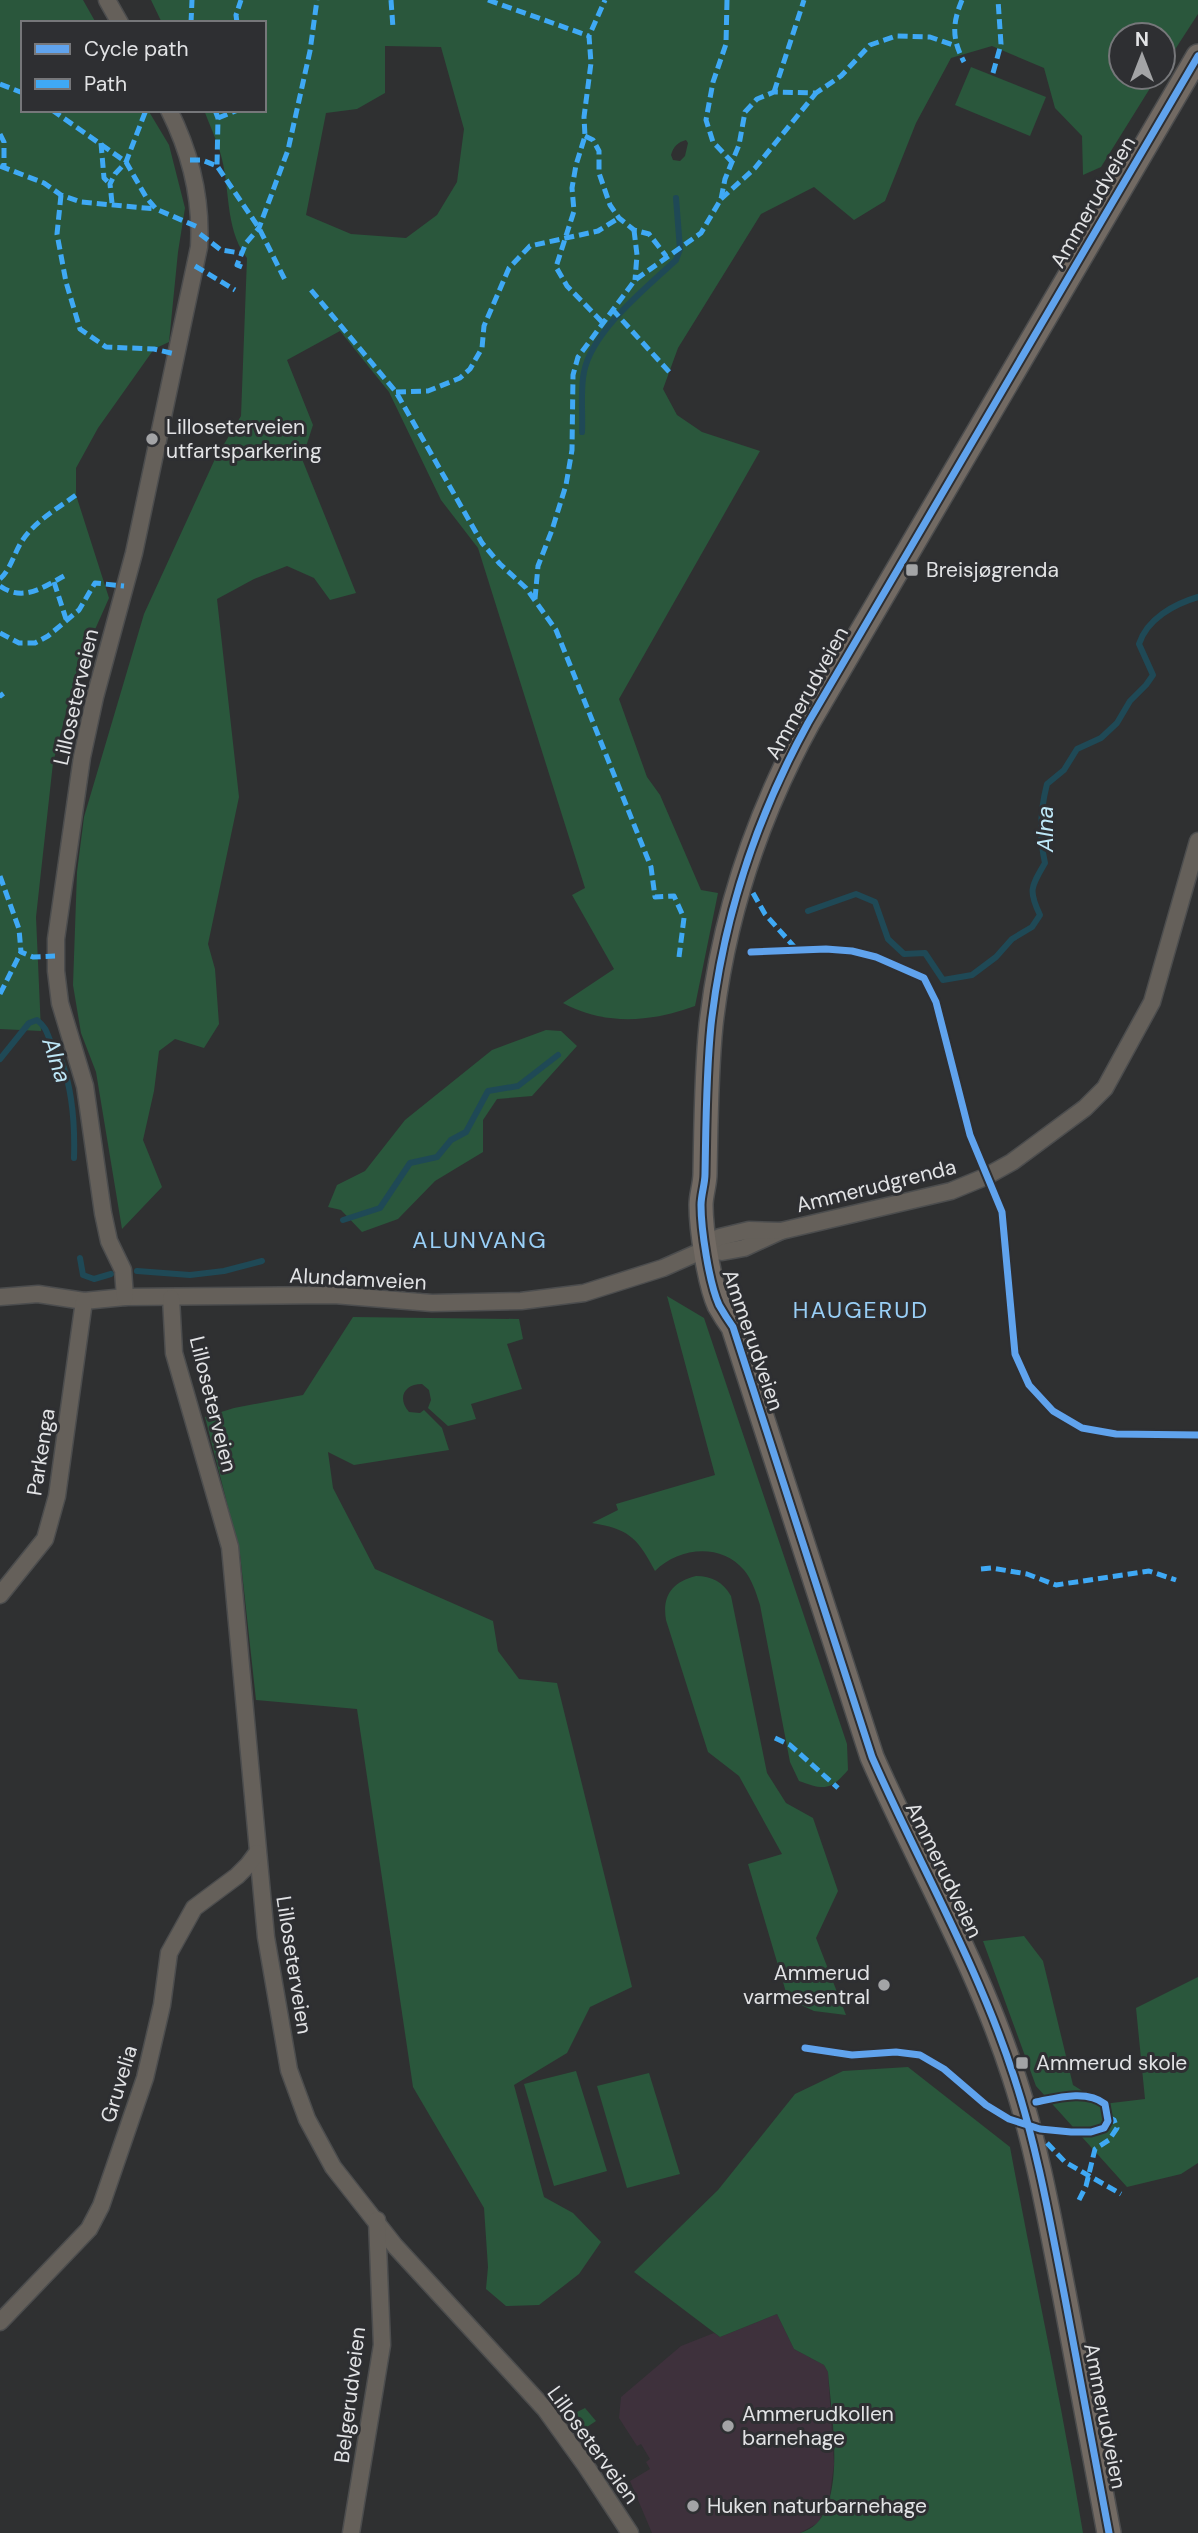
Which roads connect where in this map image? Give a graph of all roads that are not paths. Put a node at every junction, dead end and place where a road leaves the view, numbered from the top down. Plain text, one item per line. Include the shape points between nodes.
1 (107, 0) edge
2 (119, 21) edge
3 (1198, 56) edge
4 (170, 112) edge
5 (1198, 841) edge
6 (781, 1231) joint
7 (716, 1246) junction
8 (0, 1297) edge
9 (125, 1297) junction
10 (171, 1298) junction
11 (84, 1301) junction
12 (0, 1595) edge
13 (257, 1853) junction
14 (377, 2220) junction
15 (0, 2322) edge
16 (351, 2533) edge
17 (630, 2533) edge
18 (1109, 2533) edge

1 - 2 street
3 - 7 street, Ammerudveien via 808,723 768,803 745,868 720,970 708,1061 705,1177 714,1202
4 - 9 street, Lilloseterveien via 196,184 198,247 134,553 94,697 61,891 55,956 60,1003 88,1100 103,1213 123,1270
5 - 6 street, Ammerudgrenda via 1152,1002 1105,1088 1085,1108 1013,1162 951,1191
6 - 7 street, Alundamveien via 753,1245
7 - 10 street, Alundamveien via 584,1293 521,1301 432,1304 334,1295
7 - 18 street, Ammerudveien via 732,1301 733,1327 872,1757 982,1989 1014,2078 1051,2230
8 - 11 street, Alundamveien via 38,1294
9 - 10 street, Alundamveien
9 - 11 street, Alundamveien
10 - 13 street, Lilloseterveien via 174,1353 230,1547
11 - 12 street, Parkenga via 57,1496 45,1539
13 - 14 street, Lilloseterveien via 289,2070 307,2119 333,2167
13 - 15 street, Gruvelia via 237,1876 194,1908 169,1953 145,2078 89,2229
14 - 16 street, Belgerudveien via 382,2345
14 - 17 street, Lilloseterveien via 394,2246 545,2409

